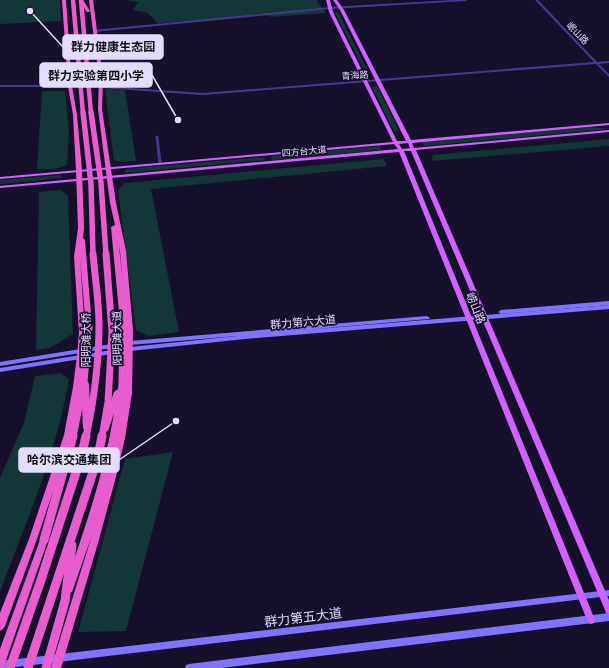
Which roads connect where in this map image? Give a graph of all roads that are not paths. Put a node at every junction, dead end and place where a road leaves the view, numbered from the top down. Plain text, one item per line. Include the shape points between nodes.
1 (65, 0) edge
2 (73, 0) edge
3 (81, 0) edge
4 (87, 0) edge
5 (91, 0) edge
6 (328, 0) edge
7 (337, 0) edge
8 (443, 0) edge
9 (466, 0) edge
10 (536, 0) edge
11 (352, 5) junction
12 (340, 7) junction
13 (330, 8) junction
14 (88, 11) junction
15 (68, 13) junction
16 (94, 31) junction
17 (609, 62) edge
18 (597, 63) junction
19 (609, 76) edge
20 (378, 81) junction
21 (365, 82) junction
22 (0, 86) edge
23 (70, 86) junction
24 (101, 87) junction
25 (100, 109) junction
26 (74, 113) junction
27 (609, 124) edge
28 (609, 131) edge
29 (157, 137) dead end
30 (409, 141) junction
31 (396, 142) junction
32 (413, 149) junction
33 (401, 150) junction
34 (160, 163) junction
35 (109, 168) junction
36 (79, 170) junction
37 (110, 177) junction
38 (0, 178) edge
39 (79, 180) junction
40 (0, 187) edge
41 (113, 203) junction
42 (81, 228) junction
43 (609, 303) edge
44 (609, 307) edge
45 (483, 316) junction
46 (469, 317) junction
47 (130, 346) junction
48 (81, 353) junction
49 (0, 364) edge
50 (0, 370) edge
51 (85, 382) junction
52 (122, 383) junction
53 (87, 435) junction
54 (102, 437) junction
55 (74, 533) junction
56 (56, 535) junction
57 (28, 582) junction
58 (605, 593) edge
59 (581, 596) junction
60 (65, 601) junction
61 (609, 610) edge
62 (609, 617) edge
63 (591, 620) junction
64 (0, 626) edge
65 (59, 658) junction
66 (0, 664) edge
67 (10, 668) edge
68 (28, 668) edge
69 (46, 668) edge
70 (56, 668) edge
71 (189, 668) edge

1 - 15 highway
1 - 23 highway
2 - 15 highway
2 - 53 highway, 阳明滩大桥, bridge via 91,184 99,331 96,385
3 - 14 highway
3 - 54 highway, bridge via 90,102 101,183 112,332
4 - 14 highway
5 - 16 highway, 阳明滩大道
6 - 13 main road, 崂山路
7 - 11 street
7 - 12 main road, 崂山路
8 - 11 street
9 - 12 street
10 - 18 street, 岷山路
11 - 12 street
12 - 13 street
12 - 20 main road, 崂山路
13 - 16 street
13 - 21 main road, 崂山路
14 - 25 highway
15 - 26 highway
16 - 24 highway, 阳明滩大道
17 - 18 street, 青海路
18 - 19 street, 岷山路
18 - 20 street, 青海路
20 - 21 street, 青海路
20 - 30 main road, 崂山路
21 - 24 street, 青海路 via 203,94
21 - 31 main road, 崂山路
22 - 23 street
23 - 26 highway
24 - 25 highway, 阳明滩大道
25 - 35 highway, 阳明滩大道
26 - 36 highway
27 - 30 main road, 四方台大道
28 - 32 main road, 四方台大道
29 - 34 street
30 - 31 main road, 四方台大道
30 - 32 main road, 崂山路
31 - 33 main road, 崂山路
31 - 34 main road, 四方台大道
32 - 33 main road, 四方台大道
32 - 45 main road, 崂山路
33 - 37 main road, 四方台大道
33 - 46 main road, 崂山路
34 - 35 main road, 四方台大道
35 - 36 main road, 四方台大道
35 - 37 highway, 阳明滩大道
36 - 38 main road, 四方台大道
36 - 39 highway
37 - 39 main road, 四方台大道
37 - 41 highway, 阳明滩大道
39 - 40 main road, 四方台大道
39 - 42 highway
41 - 47 highway, 阳明滩大道 via 123,251
41 - 52 highway, bridge via 123,333
42 - 48 highway via 77,257
42 - 51 highway, bridge via 89,327
43 - 45 main road, 群力第六大道
44 - 45 main road, 群力第六大道
45 - 46 main road, 群力第六大道
45 - 58 main road, 崂山路
46 - 47 main road, 群力第六大道
46 - 59 main road, 崂山路
47 - 48 main road, 群力第六大道
47 - 65 highway, 阳明滩大道 via 128,393 118,451 94,543
48 - 49 main road, 群力第六大道
48 - 50 main road, 群力第六大道
48 - 64 highway via 78,387 68,435
51 - 53 highway, bridge
51 - 57 highway, bridge via 73,437 44,540
52 - 54 highway, bridge
52 - 60 highway, bridge via 114,437 104,479
53 - 56 highway, 阳明滩大桥, bridge
54 - 55 highway, bridge
55 - 60 highway, bridge
55 - 68 highway, bridge
56 - 57 highway, bridge
56 - 67 highway, 阳明滩大桥, bridge
57 - 66 highway
58 - 59 main road, 群力第五大道
58 - 61 main road, 崂山路
59 - 63 main road, 崂山路
59 - 65 main road, 群力第五大道
60 - 69 highway, bridge
62 - 63 main road
63 - 71 main road
65 - 66 main road, 群力第五大道
65 - 70 highway, 阳明滩大道

